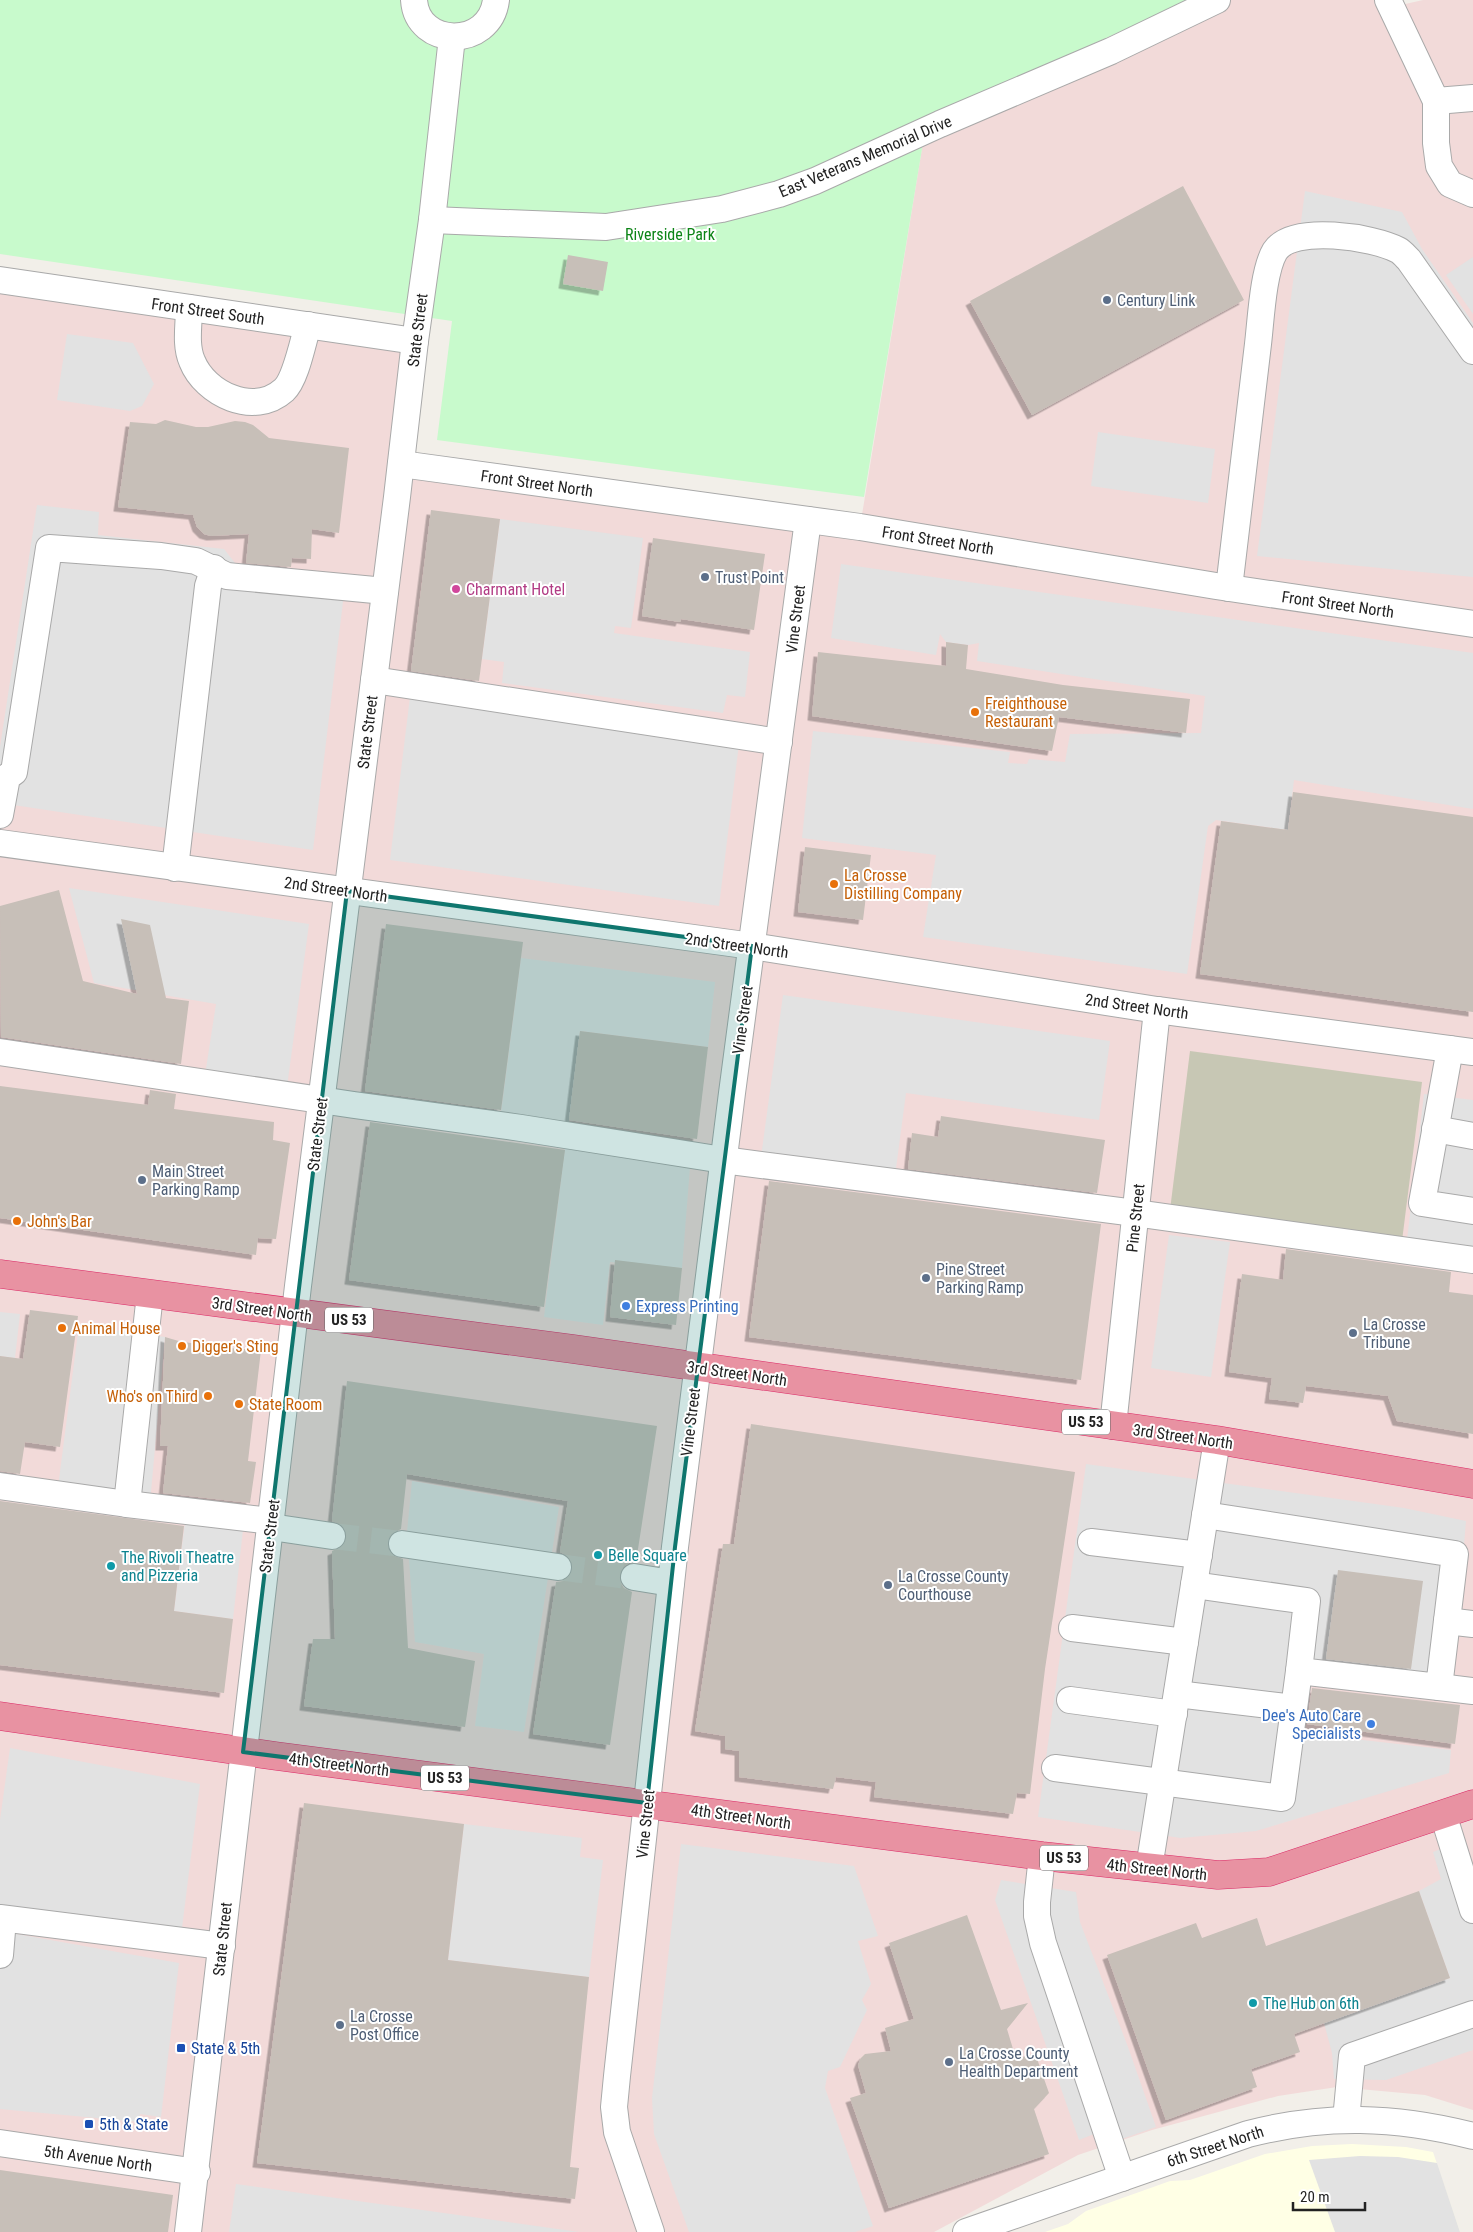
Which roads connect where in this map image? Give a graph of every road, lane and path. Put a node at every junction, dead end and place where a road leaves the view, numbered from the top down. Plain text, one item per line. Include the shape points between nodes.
1 (414, 0) edge
2 (496, 0) edge
3 (1217, 0) edge
4 (1388, 0) edge
5 (452, 37) junction
6 (1473, 98) edge
7 (1436, 101) junction
8 (1473, 194) edge
9 (432, 220) junction
10 (0, 280) edge
11 (189, 308) junction
12 (308, 325) junction
13 (415, 341) junction
14 (1473, 351) edge
15 (401, 464) junction
16 (808, 520) junction
17 (214, 568) junction
18 (1229, 588) junction
19 (385, 591) junction
20 (1473, 624) edge
21 (374, 680) junction
22 (779, 742) junction
23 (0, 815) edge
24 (0, 843) edge
25 (175, 868) junction
26 (347, 891) junction
27 (752, 946) junction
28 (1157, 1010) junction
29 (1462, 1051) edge
30 (0, 1052) edge
31 (321, 1100) junction
32 (1435, 1129) junction
33 (1473, 1136) edge
34 (723, 1160) junction
35 (1473, 1211) edge
36 (1135, 1213) junction
37 (1473, 1260) edge
38 (0, 1274) edge
39 (150, 1294) junction
40 (295, 1313) junction
41 (697, 1368) junction
42 (1113, 1426) junction
43 (1217, 1440) junction
44 (1473, 1484) edge
45 (0, 1486) edge
46 (127, 1504) junction
47 (1205, 1514) junction
48 (271, 1524) junction
49 (332, 1536) tunnel mouth
50 (1091, 1542) dead end
51 (402, 1544) tunnel mouth
52 (1199, 1555) junction
53 (558, 1566) tunnel mouth
54 (634, 1577) tunnel mouth
55 (671, 1583) junction
56 (1194, 1585) junction
57 (1446, 1621) junction
58 (1473, 1624) edge
59 (1072, 1628) dead end
60 (1185, 1642) junction
61 (1299, 1671) junction
62 (1438, 1687) junction
63 (1473, 1690) edge
64 (1070, 1700) dead end
65 (1175, 1704) junction
66 (1294, 1708) junction
67 (0, 1716) edge
68 (243, 1752) junction
69 (1055, 1768) dead end
70 (1163, 1783) junction
71 (647, 1803) junction
72 (1473, 1804) edge
73 (1443, 1814) junction
74 (1042, 1856) junction
75 (1150, 1868) junction
76 (1473, 1910) edge
77 (2, 1918) edge
78 (222, 1946) junction
79 (0, 1955) edge
80 (1473, 2014) edge
81 (1346, 2120) junction
82 (1473, 2136) edge
83 (0, 2143) edge
84 (197, 2172) junction
85 (1122, 2178) junction
86 (188, 2232) edge
87 (650, 2232) edge
88 (966, 2232) edge

1 - 5 street via 419,16 428,27
2 - 5 street via 489,20 479,30 466,36
3 - 9 street, East Veterans Memorial Drive via 1111,51 779,194 722,209 606,226
4 - 7 street
5 - 9 street, State Street
6 - 7 street
7 - 8 street via 1439,166 1450,184
9 - 13 street, State Street
10 - 11 street, Front Street South
11 - 12 street, Front Street South
11 - 12 street via 188,348 199,375 212,389 229,398 247,401 267,399 284,390 291,379
12 - 13 street, Front Street South
13 - 15 street, State Street
14 - 18 street via 1409,260 1398,250 1344,236 1307,235 1276,249 1268,266
15 - 16 street, Front Street North
15 - 19 street, State Street
16 - 18 street, Front Street North
16 - 22 street, Vine Street
17 - 19 street via 227,576
17 - 23 street via 196,561 161,556 49,548 14,772 7,777
17 - 25 street via 208,586
18 - 20 street, Front Street North
19 - 21 street, State Street
21 - 22 street
21 - 26 street, State Street
22 - 27 street, Vine Street
24 - 25 street, 2nd Street North
25 - 26 street, 2nd Street North
26 - 27 street, 2nd Street North
26 - 31 street, State Street
27 - 28 street, 2nd Street North
27 - 34 street, Vine Street
28 - 29 street, 2nd Street North
28 - 36 street, Pine Street
29 - 32 street
30 - 31 street
31 - 34 street
31 - 40 street, State Street
32 - 33 street
32 - 35 street via 1422,1202
34 - 36 street
34 - 41 street, Vine Street
36 - 37 street
36 - 42 street, Pine Street
38 - 39 highway, 3rd Street North / US 53
39 - 40 highway, 3rd Street North / US 53
39 - 46 street
40 - 41 highway, 3rd Street North / US 53 via 573,1348
40 - 48 street, State Street
41 - 42 highway, 3rd Street North / US 53
41 - 55 street, Vine Street
42 - 43 highway, 3rd Street North / US 53
43 - 44 highway, 3rd Street North / US 53
43 - 47 street
45 - 46 street
46 - 48 street
47 - 52 street
47 - 57 street via 1455,1554
48 - 49 street
48 - 68 street, State Street
50 - 52 street
51 - 53 street
52 - 56 street
54 - 55 street
55 - 71 street, Vine Street
56 - 60 street
56 - 61 street via 1308,1601
57 - 58 street
57 - 62 street
59 - 60 street
60 - 65 street
61 - 62 street
61 - 66 street
62 - 63 street
64 - 65 street
65 - 66 street
65 - 70 street
66 - 70 street via 1282,1798
67 - 68 highway, 4th Street North / US 53
68 - 71 highway, 4th Street North / US 53
68 - 78 street, State Street
69 - 70 street
70 - 75 street
71 - 74 highway, 4th Street North / US 53
71 - 87 street, Vine Street via 614,2107 617,2132
72 - 73 highway, 4th Street North / US 53
73 - 75 highway, 4th Street North / US 53 via 1269,1872 1218,1875
73 - 76 street
74 - 75 highway, 4th Street North / US 53
74 - 85 street via 1037,1916 1043,1943
77 - 78 street
77 - 79 street
78 - 84 street, State Street
80 - 81 street via 1352,2056
81 - 82 street, 6th Street North via 1393,2121
81 - 85 street, 6th Street North via 1303,2122 1248,2134
83 - 84 street, 5th Avenue North
84 - 86 street, State Street
85 - 88 street, 6th Street North

